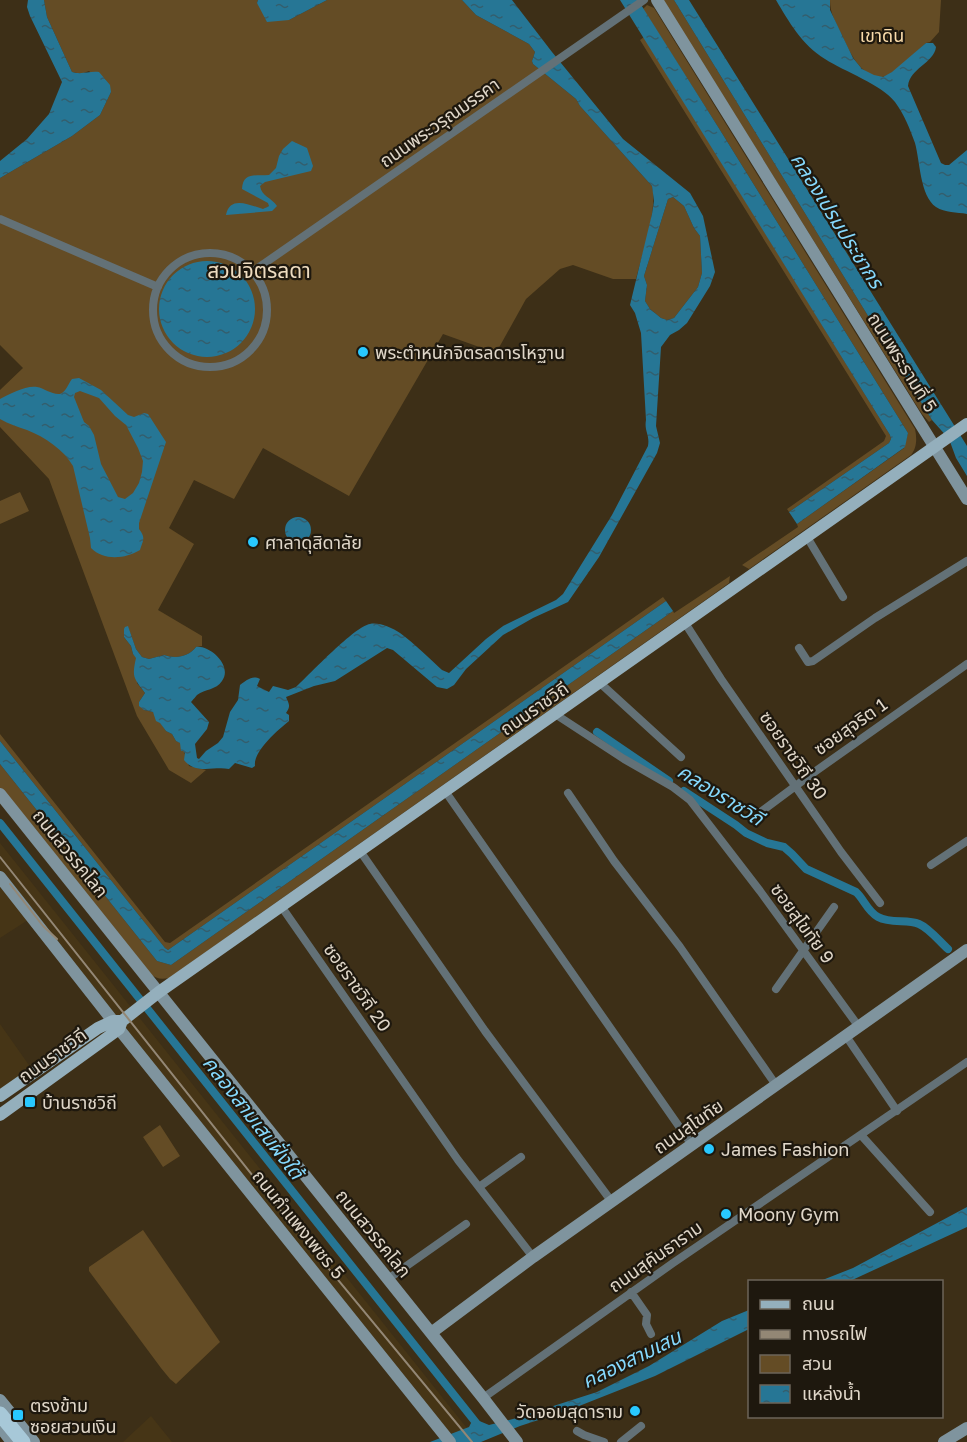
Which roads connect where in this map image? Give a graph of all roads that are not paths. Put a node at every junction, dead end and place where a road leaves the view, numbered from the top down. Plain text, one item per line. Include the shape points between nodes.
1 (657, 0) edge
2 (643, 1) edge
3 (0, 219) edge
4 (252, 272) junction
5 (158, 287) junction
6 (964, 427) edge
7 (935, 448) junction
8 (967, 499) edge
9 (807, 537) junction
10 (967, 561) edge
11 (843, 597) dead end
12 (685, 623) junction
13 (799, 648) dead end
14 (967, 664) edge
15 (600, 683) junction
16 (555, 714) junction
17 (681, 757) dead end
18 (796, 785) junction
19 (445, 791) junction
20 (568, 793) dead end
21 (0, 794) edge
22 (754, 816) dead end
23 (967, 841) edge
24 (360, 852) junction
25 (931, 865) dead end
26 (0, 877) edge
27 (880, 903) dead end
28 (281, 906) junction
29 (834, 907) dead end
30 (967, 950) edge
31 (803, 951) junction
32 (776, 989) dead end
33 (156, 994) junction
34 (115, 1024) junction
35 (859, 1027) junction
36 (846, 1036) junction
37 (967, 1062) edge
38 (776, 1085) junction
39 (0, 1096) edge
40 (0, 1105) edge
41 (897, 1111) junction
42 (0, 1115) edge
43 (861, 1135) junction
44 (692, 1145) junction
45 (521, 1158) dead end
46 (479, 1187) junction
47 (612, 1202) junction
48 (930, 1212) dead end
49 (466, 1224) dead end
50 (533, 1257) junction
51 (388, 1279) junction
52 (632, 1292) junction
53 (431, 1333) junction
54 (651, 1334) dead end
55 (0, 1400) edge
56 (485, 1400) junction
57 (0, 1415) edge
58 (641, 1426) dead end
59 (0, 1427) edge
60 (967, 1428) edge
61 (577, 1431) dead end
62 (13, 1442) edge
63 (23, 1442) edge
64 (34, 1442) edge
65 (450, 1442) edge
66 (517, 1442) edge
67 (604, 1442) edge
68 (621, 1442) edge
69 (944, 1442) edge

1 - 7 street, ถนนพระรามที่ 5
2 - 4 street, ถนนพระวรุณมรรคา
3 - 5 street
4 - 5 street via 233,258 204,253 176,264
4 - 5 street via 261,284 266,303 262,332 243,355 216,366 187,362 164,344 153,316
6 - 7 main road, ถนนราชวิถี
7 - 8 street, ถนนพระรามที่ 5
7 - 9 main road, ถนนราชวิถี
9 - 11 street
9 - 12 main road, ถนนราชวิถี
10 - 13 street via 813,661 808,662
12 - 15 main road, ถนนราชวิถี
12 - 18 street, ซอยราชวิถี 30
14 - 18 street, ซอยสุจริต 1
15 - 16 main road, ถนนราชวิถี
15 - 17 street
16 - 19 main road, ถนนราชวิถี
16 - 31 street, ซอยสุโขทัย 9 via 690,800
18 - 22 street, ซอยสุจริต 1
18 - 27 street, ซอยราชวิถี 30
19 - 24 main road, ถนนราชวิถี
19 - 44 street
20 - 38 street
21 - 33 street, ถนนสวรรคโลก
23 - 25 street
24 - 28 main road, ถนนราชวิถี
24 - 47 street via 485,1031
26 - 34 street, ถนนกำแพงเพชร 5
28 - 33 main road, ถนนราชวิถี
28 - 46 street, ซอยราชวิถี 20
29 - 31 street
30 - 35 street, ถนนสุโขทัย
31 - 32 street
31 - 35 street, ซอยสุโขทัย 9
33 - 34 main road, ถนนราชวิถี
33 - 51 street, ถนนสวรรคโลก
34 - 39 main road, ถนนราชวิถี via 98,1028
34 - 40 main road
34 - 42 main road, ถนนราชวิถี
34 - 65 street, ถนนกำแพงเพชร 5
35 - 36 street, ถนนสุโขทัย
36 - 38 street, ถนนสุโขทัย
36 - 41 street
37 - 41 street, ถนนสุคันธาราม
38 - 44 street, ถนนสุโขทัย
41 - 43 street, ถนนสุคันธาราม
43 - 48 street
43 - 52 street, ถนนสุคันธาราม
44 - 47 street, ถนนสุโขทัย
45 - 46 street
46 - 50 street, ซอยราชวิถี 20
47 - 50 street, ถนนสุโขทัย
49 - 51 street
50 - 53 street, ถนนสุโขทัย
51 - 53 street, ถนนสวรรคโลก
52 - 54 street via 647,1315
52 - 56 street, ถนนสุคันธาราม
53 - 56 street, ถนนสวรรคโลก
55 - 64 street
56 - 66 street, ถนนสวรรคโลก
57 - 62 highway
57 - 63 highway
58 - 68 street
59 - 62 street
60 - 69 street
61 - 67 street

